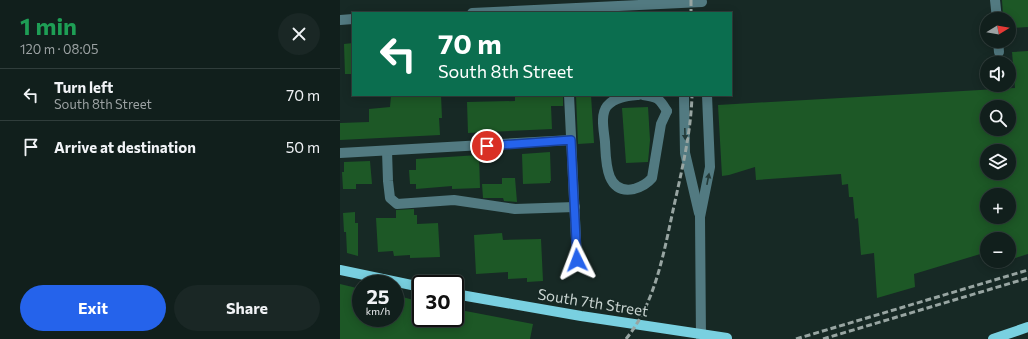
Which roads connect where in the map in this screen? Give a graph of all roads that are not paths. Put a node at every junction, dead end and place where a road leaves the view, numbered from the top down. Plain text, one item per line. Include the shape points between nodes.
1 (995, 0) edge
2 (702, 1) edge
3 (681, 5) edge
4 (565, 7) edge
5 (488, 12) edge
6 (703, 12) edge
7 (996, 12) edge
8 (352, 19) edge
9 (340, 20) edge
10 (999, 48) edge
11 (999, 52) dead end
12 (569, 96) edge
13 (630, 96) edge
14 (655, 96) edge
15 (684, 96) edge
16 (707, 96) edge
17 (684, 109) junction
18 (667, 111) junction
19 (571, 140) junction
20 (387, 151) junction
21 (340, 154) edge
22 (575, 207) junction
23 (700, 217) junction
24 (577, 260) dead end
25 (340, 270) edge
26 (412, 285) edge
27 (464, 296) edge
28 (1028, 327) edge
29 (701, 337) edge
30 (727, 338) dead end
31 (994, 339) edge

1 - 7 street
2 - 3 street
2 - 6 street
3 - 4 street
4 - 5 street
8 - 9 street
10 - 11 street
12 - 19 street
13 - 18 street via 611,102 606,107 604,118 607,171 617,186 632,189 652,178 661,124
14 - 18 street
15 - 17 street
23 -> 16 street via 710,167
17 - 18 street
17 -> 23 street via 686,152
19 - 20 street
19 - 22 street
20 - 21 street
20 - 22 street via 390,198 397,204 454,200 515,209
22 - 24 street
23 - 29 street
25 - 26 main road
27 - 29 main road, South 7th Street
28 - 31 main road
29 - 30 main road, South 7th Street

